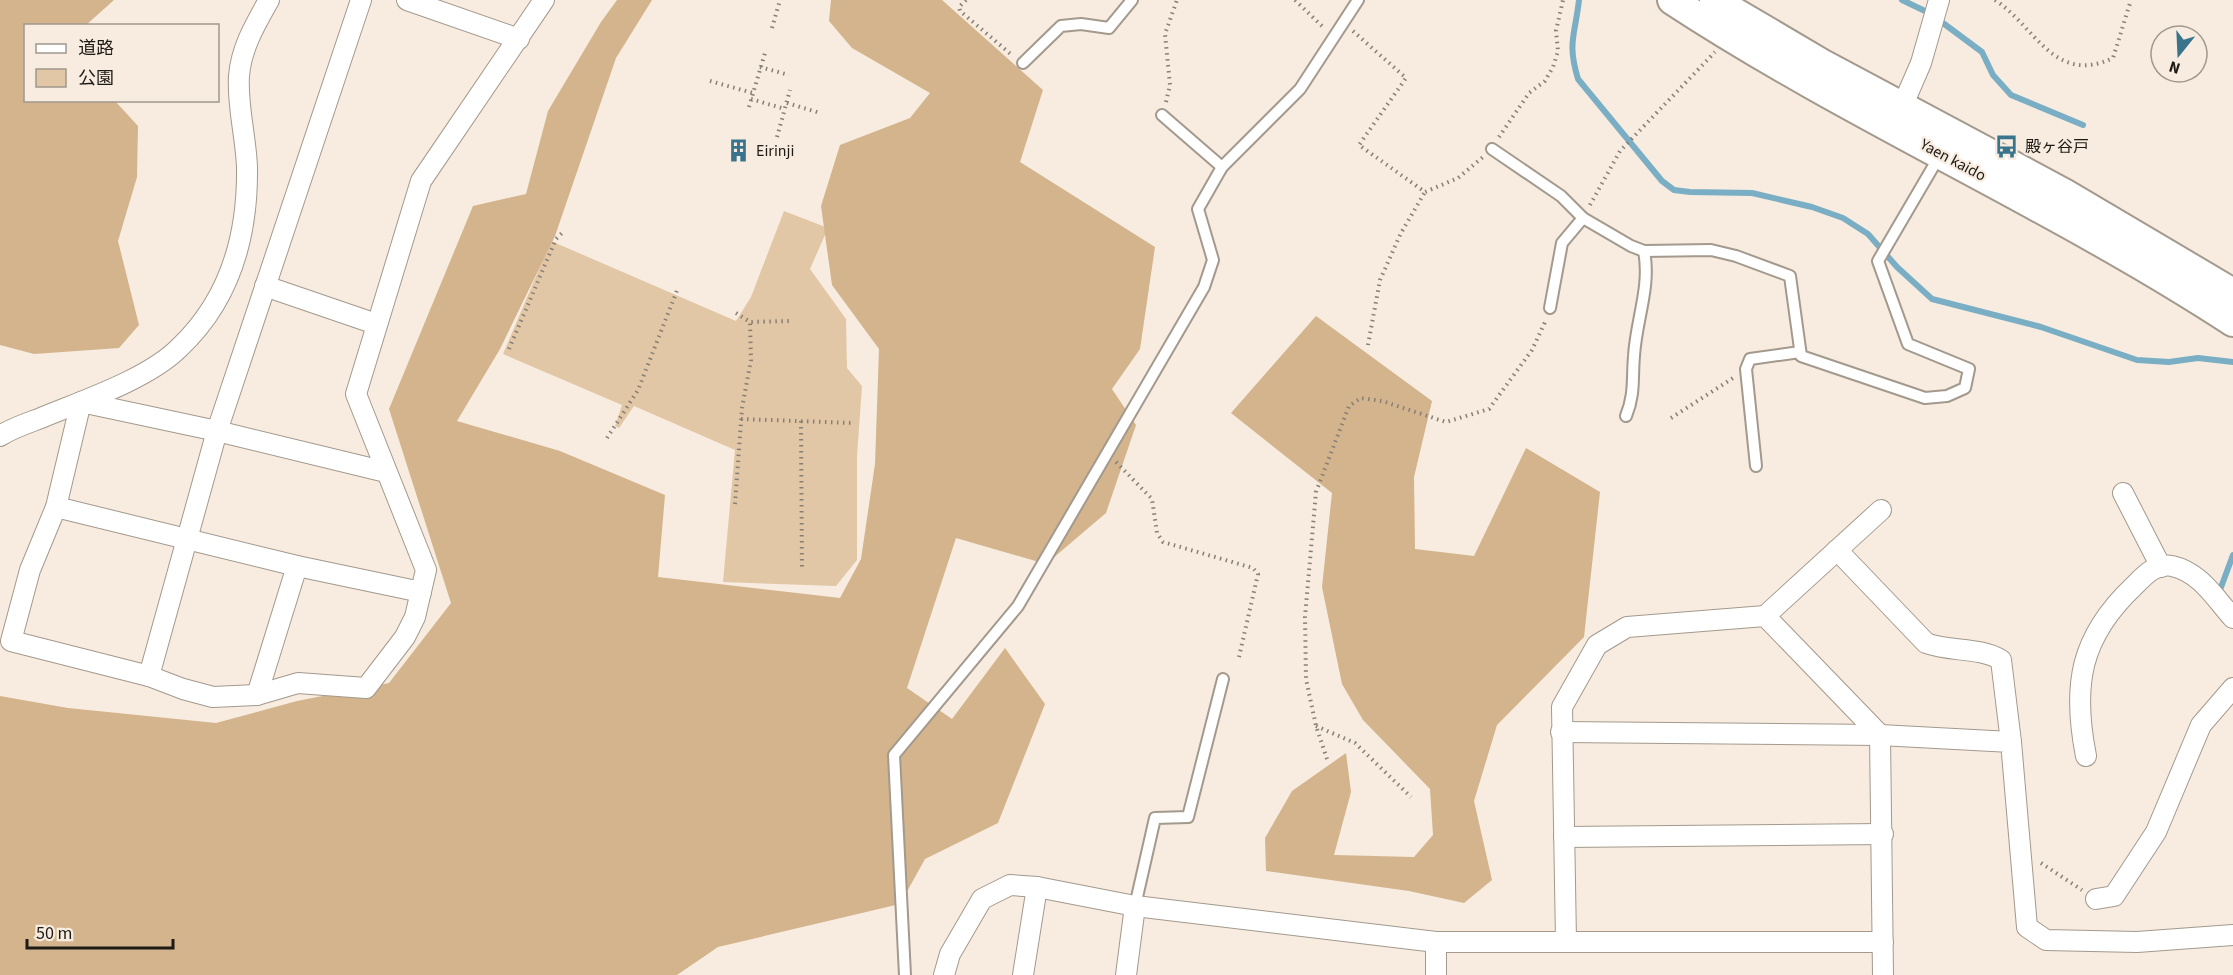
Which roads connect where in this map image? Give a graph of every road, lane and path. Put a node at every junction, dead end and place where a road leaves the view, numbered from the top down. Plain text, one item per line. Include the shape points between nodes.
1 (269, 0) edge
2 (361, 0) edge
3 (407, 0) edge
4 (544, 0) edge
5 (780, 0) edge
6 (966, 0) edge
7 (1132, 0) edge
8 (1177, 0) edge
9 (1295, 0) edge
10 (1358, 0) edge
11 (1563, 0) edge
12 (1672, 0) edge
13 (1714, 0) edge
14 (1939, 0) edge
15 (1995, 0) edge
16 (2131, 0) edge
17 (1344, 23) junction
18 (772, 28) dead end
19 (1728, 38) junction
20 (519, 39) junction
21 (1335, 39) junction
22 (765, 54) dead end
23 (1023, 63) joint
24 (760, 67) junction
25 (789, 75) dead end
26 (710, 81) dead end
27 (790, 90) dead end
28 (753, 93) junction
29 (751, 99) junction
30 (787, 103) junction
31 (748, 107) dead end
32 (785, 109) junction
33 (820, 113) dead end
34 (1162, 115) joint
35 (1898, 117) junction
36 (777, 137) dead end
37 (1492, 149) junction
38 (1941, 154) junction
39 (1222, 168) junction
40 (1425, 192) junction
41 (1584, 218) junction
42 (563, 232) dead end
43 (1644, 250) junction
44 (266, 286) junction
45 (678, 288) dead end
46 (2233, 293) edge
47 (1550, 308) joint
48 (736, 313) dead end
49 (789, 321) dead end
50 (750, 322) junction
51 (2233, 322) edge
52 (376, 324) junction
53 (1368, 345) dead end
54 (509, 350) dead end
55 (1800, 352) junction
56 (1746, 369) junction
57 (81, 402) junction
58 (1626, 416) dead end
59 (1671, 418) dead end
60 (741, 419) junction
61 (801, 421) junction
62 (853, 423) dead end
63 (217, 430) junction
64 (0, 436) edge
65 (607, 438) dead end
66 (1107, 453) junction
67 (1756, 465) dead end
68 (386, 472) junction
69 (2123, 493) dead end
70 (735, 504) dead end
71 (56, 507) junction
72 (1881, 510) dead end
73 (185, 540) junction
74 (1837, 550) junction
75 (297, 566) junction
76 (2161, 567) junction
77 (802, 570) dead end
78 (421, 592) junction
79 (1765, 616) junction
80 (2233, 618) edge
81 (1239, 657) dead end
82 (149, 676) junction
83 (1223, 680) dead end
84 (2233, 688) edge
85 (257, 694) junction
86 (1316, 726) junction
87 (1561, 732) junction
88 (1880, 735) junction
89 (2011, 742) junction
90 (2086, 756) dead end
91 (1327, 759) dead end
92 (1411, 797) dead end
93 (1883, 834) junction
94 (1564, 837) junction
95 (2020, 850) junction
96 (1037, 887) junction
97 (2096, 899) joint
98 (1135, 906) junction
99 (2233, 934) edge
100 (1566, 941) junction
101 (1436, 942) junction
102 (1883, 942) junction
103 (905, 975) edge
104 (944, 975) edge
105 (1023, 975) edge
106 (1126, 975) edge
107 (1436, 975) edge
108 (1883, 975) edge

1 - 57 street via 250,36 239,76 247,166 240,245 229,280 205,319 178,350 121,384
2 - 44 street
3 - 20 street
4 - 20 street
5 - 18 path
6 - 23 path via 960,10
7 - 23 lane via 1109,28 1061,26
8 - 34 path via 1165,34 1170,85
9 - 21 path
10 - 17 lane
11 - 37 path via 1553,68 1545,81 1525,98
12 - 19 main road, Yaen kaido
13 - 35 main road, Yaen kaido via 1813,58
14 - 35 street via 1921,63
15 - 16 path via 2049,52 2063,61 2082,65 2113,58
17 - 21 lane
17 - 40 path via 1406,78 1359,145
19 - 35 main road, Yaen kaido
19 - 41 path via 1620,151
20 - 52 street via 421,181
21 - 39 lane via 1300,89
22 - 24 path
24 - 25 path
24 - 28 path
26 - 28 path
27 - 30 path
28 - 29 path
29 - 31 path
29 - 32 path
30 - 32 path
30 - 33 path
32 - 36 path
34 - 39 lane
35 - 38 main road, Yaen kaido
35 - 46 main road, Yaen kaido via 2064,193
37 - 40 path via 1458,178
37 - 41 lane via 1562,195
38 - 51 main road, Yaen kaido via 2083,230
38 - 55 lane via 1878,261 1908,344 1969,369 1965,388 1947,396 1925,398 1801,356
39 - 66 lane via 1198,209 1213,260 1204,287
40 - 53 path via 1380,280
41 - 43 lane
41 - 47 lane via 1562,243
42 - 54 path via 556,239
43 - 55 lane via 1711,250 1790,276
43 - 58 lane via 1648,271 1634,356 1634,398
44 - 52 street
44 - 63 street
45 - 65 path via 638,390
47 - 86 path via 1532,350 1489,409 1446,422 1382,400 1361,398 1349,406 1316,492 1305,617 1306,679
48 - 50 path
49 - 50 path
50 - 60 path via 751,360
52 - 68 street via 356,394
55 - 56 lane via 1750,358
56 - 59 path
56 - 67 lane
57 - 63 street
57 - 64 street
57 - 71 street
60 - 61 path
60 - 70 path
61 - 62 path
61 - 77 path
63 - 68 street
63 - 73 street
66 - 81 path via 1152,499 1157,533 1163,542 1253,568 1258,574
66 - 103 lane via 1018,606 894,755
68 - 78 street via 426,570
69 - 76 street
71 - 73 street
71 - 82 street via 30,570 11,641
72 - 74 street
73 - 75 street
73 - 82 street
74 - 79 street
74 - 89 street via 1926,644 1992,654 2001,660
75 - 78 street
75 - 85 street
76 - 80 street via 2170,566 2195,575
76 - 90 street via 2153,568 2112,607 2085,656 2079,719
78 - 85 street via 405,637 366,688 298,682
79 - 87 street via 1627,627 1597,645 1562,707
79 - 88 street
82 - 85 street via 213,697
83 - 98 lane via 1188,817 1155,818
84 - 97 street via 2201,725 2156,832 2138,860 2114,896
86 - 91 path
86 - 92 path via 1355,743
87 - 88 street
87 - 94 street
88 - 89 street
88 - 93 street
89 - 95 street
93 - 94 street
93 - 102 street
94 - 100 street
95 - 97 path
95 - 99 street via 2027,927 2046,940 2137,942
96 - 98 street
96 - 104 street via 1010,885 982,899 950,954
96 - 105 street
98 - 101 street
98 - 106 street
100 - 101 street
100 - 102 street
101 - 107 street
102 - 108 street

